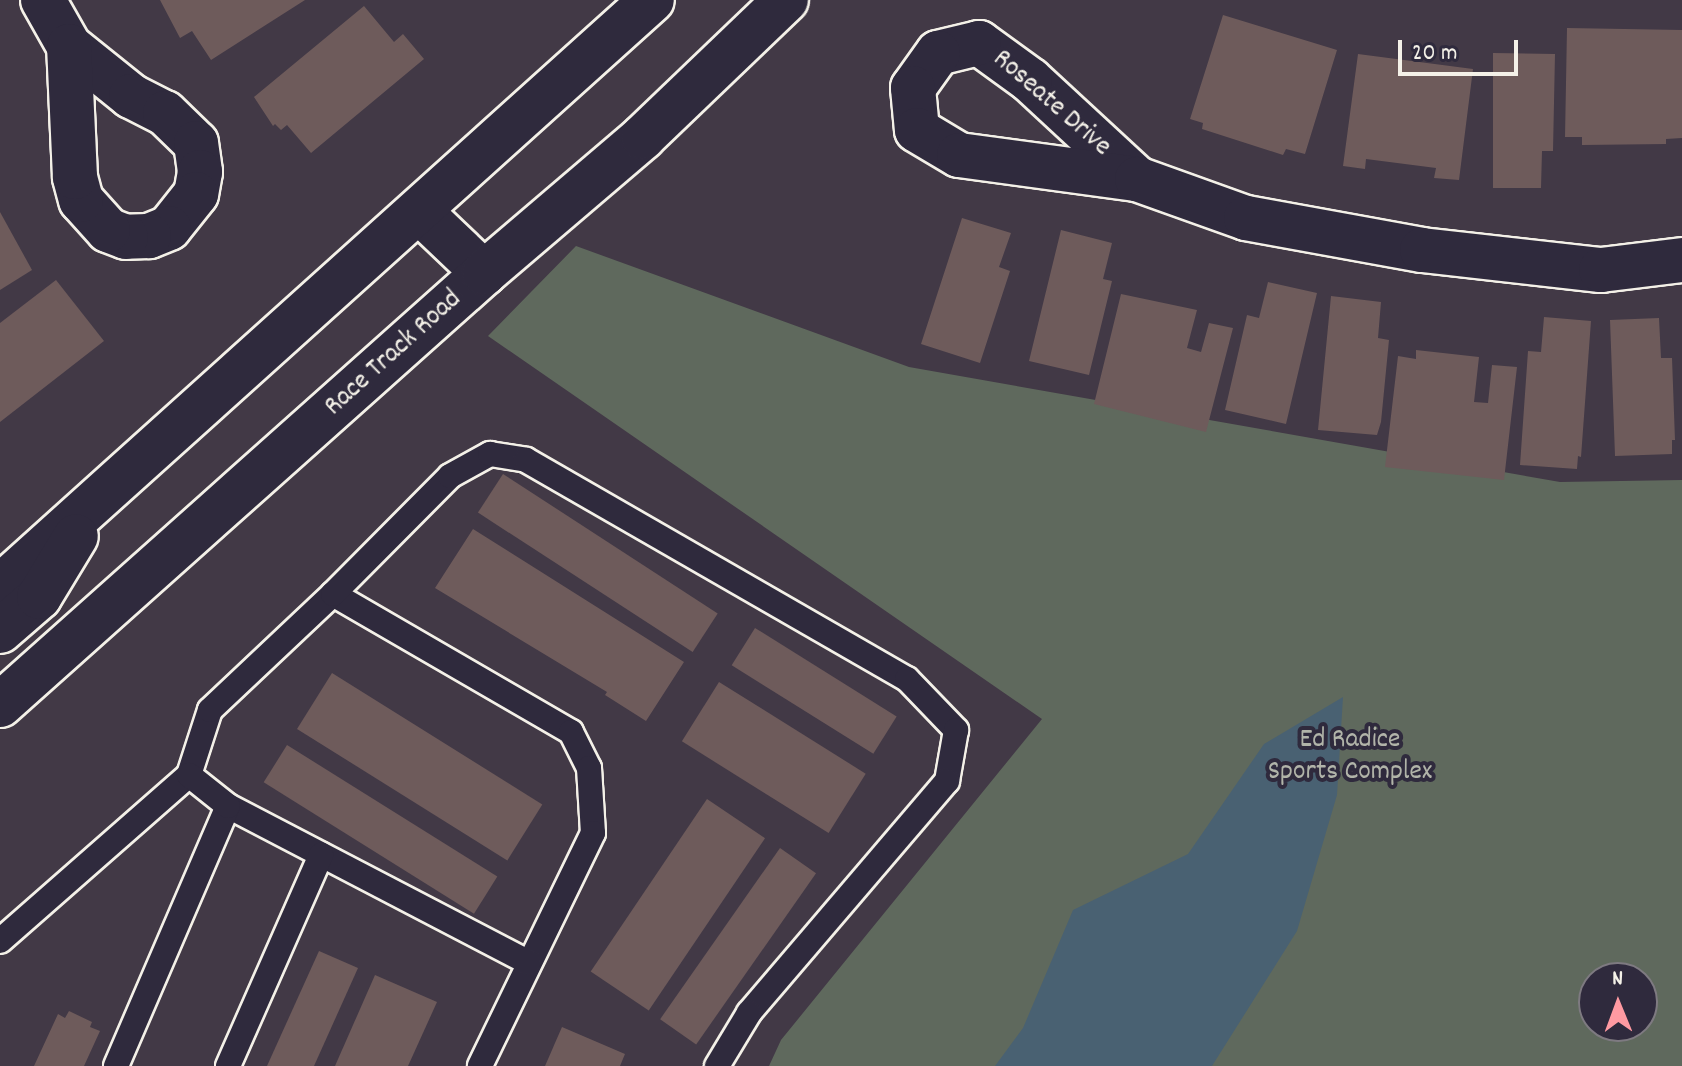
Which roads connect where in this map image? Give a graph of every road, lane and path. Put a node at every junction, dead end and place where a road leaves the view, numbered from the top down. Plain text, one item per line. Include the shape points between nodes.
1 (43, 0) edge
2 (652, 0) edge
3 (786, 0) edge
4 (69, 46) dead end
5 (1137, 179) junction
6 (419, 211) junction
7 (1682, 260) edge
8 (484, 273) junction
9 (94, 503) junction
10 (0, 587) edge
11 (333, 594) junction
12 (0, 631) edge
13 (0, 705) edge
14 (189, 775) junction
15 (228, 806) junction
16 (321, 855) junction
17 (0, 941) edge
18 (529, 963) junction
19 (116, 1066) edge
20 (228, 1066) edge
21 (480, 1066) edge
22 (717, 1066) edge

1 - 4 main road
2 - 6 main road
3 - 8 main road, Race Track Road via 643,137
5 - 5 main road, Roseate Drive via 1030,80 979,43 938,53 913,88 917,130 959,155
5 - 7 main road, Roseate Drive via 1246,218 1422,250 1601,270
6 - 8 main road
6 - 9 main road
8 - 13 main road, Race Track Road
9 - 10 main road
9 - 12 main road via 39,597
11 - 14 lane via 210,710
11 - 18 lane via 571,732 589,768 593,833
11 - 22 lane via 450,476 490,454 526,460 907,679 956,730 947,781 749,1013
14 - 15 lane
14 - 17 lane
15 - 16 lane
15 - 19 lane
16 - 18 lane
16 - 20 lane
18 - 21 lane

